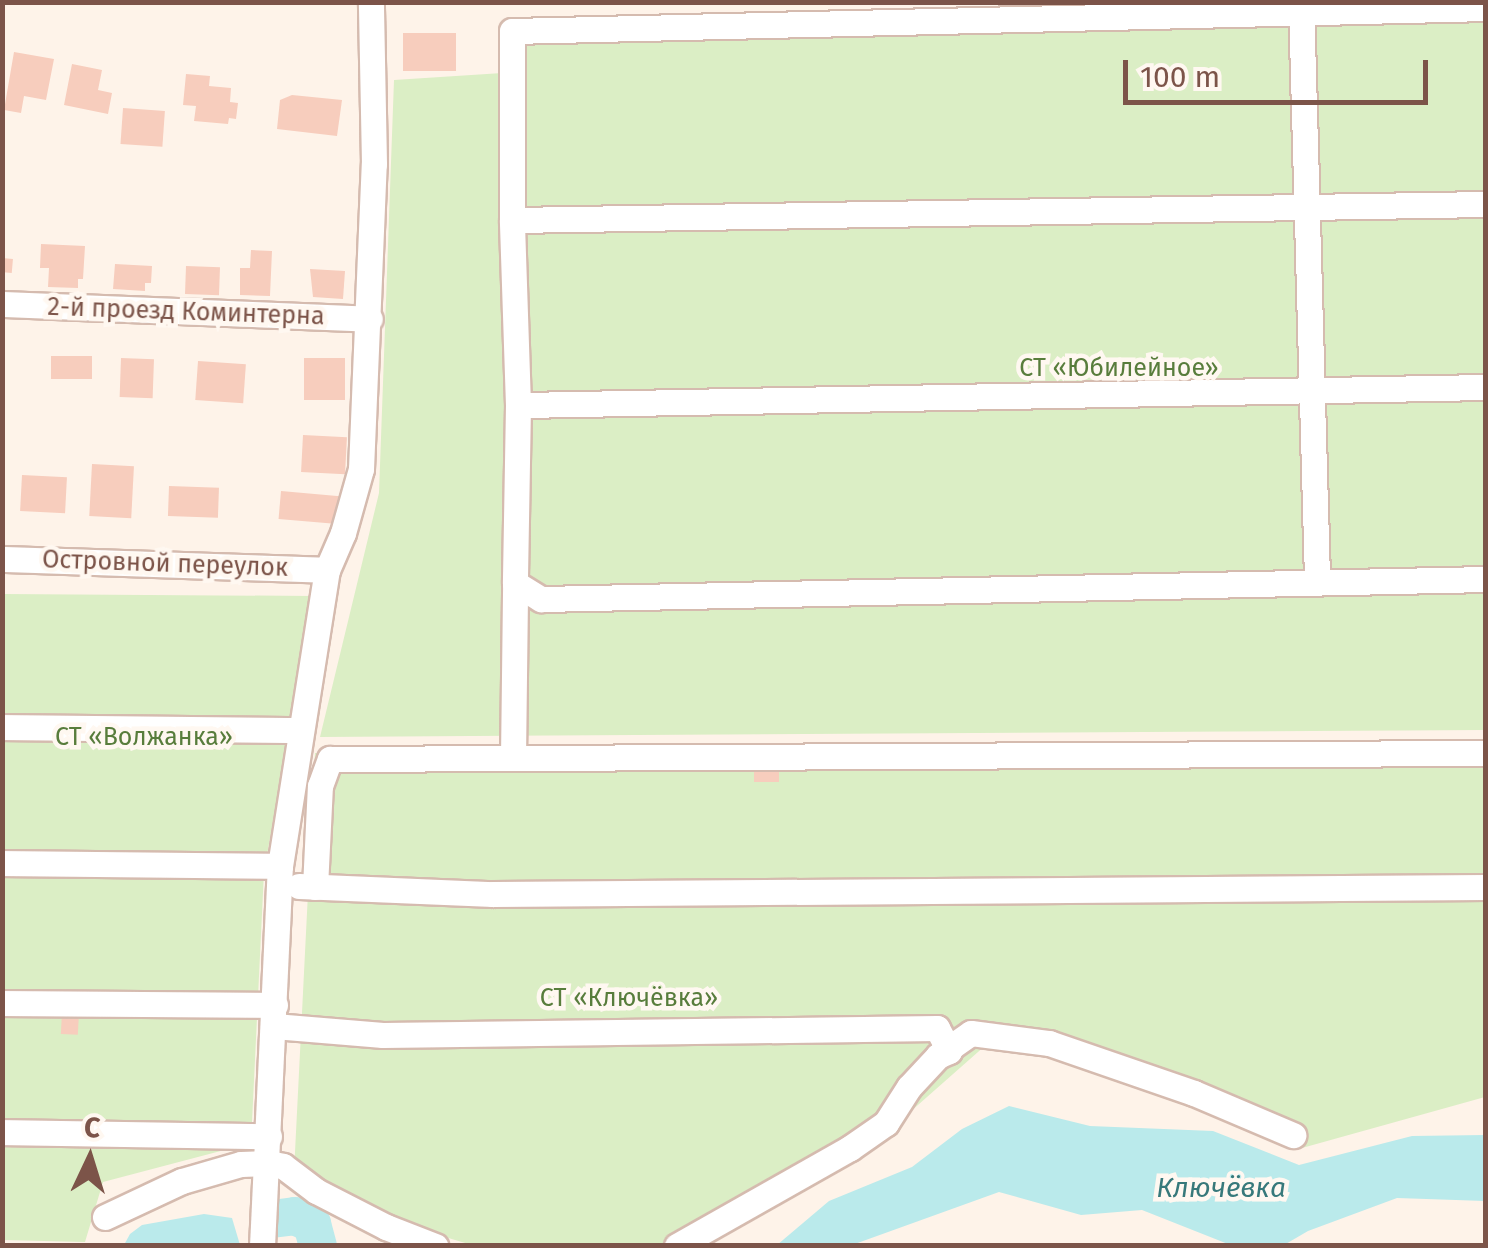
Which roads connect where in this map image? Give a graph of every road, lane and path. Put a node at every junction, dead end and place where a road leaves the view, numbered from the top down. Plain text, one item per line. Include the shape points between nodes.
1 (371, 2) edge
2 (1301, 6) edge
3 (1486, 8) edge
4 (1486, 204) edge
5 (1306, 206) junction
6 (512, 220) junction
7 (2, 304) edge
8 (370, 319) junction
9 (1486, 386) edge
10 (1312, 389) junction
11 (518, 405) junction
12 (2, 559) edge
13 (326, 570) junction
14 (1486, 578) edge
15 (1317, 580) junction
16 (514, 584) junction
17 (2, 727) edge
18 (299, 730) junction
19 (1486, 753) edge
20 (513, 758) junction
21 (2, 863) edge
22 (280, 876) junction
23 (316, 887) junction
24 (1486, 887) edge
25 (2, 1003) edge
26 (274, 1015) junction
27 (943, 1052) junction
28 (2, 1132) edge
29 (269, 1136) junction
30 (1293, 1136) dead end
31 (268, 1163) junction
32 (106, 1217) dead end
33 (262, 1246) edge
34 (435, 1246) edge
35 (677, 1246) edge

1 - 8 street
2 - 3 street
2 - 5 street
2 - 6 street via 512,31
4 - 5 street
5 - 6 street
5 - 10 street
6 - 11 street
7 - 8 street, 2-й проезд Коминтерна
8 - 13 street via 362,469
9 - 10 street
10 - 11 street
10 - 15 street
11 - 16 street
12 - 13 street, Островной переулок
13 - 18 street
14 - 15 street
15 - 16 street via 542,599
16 - 20 street
17 - 18 street
18 - 22 street
19 - 20 street
20 - 23 street via 330,759 320,786
21 - 22 street
22 - 23 street
22 - 26 street
23 - 24 street via 493,894
25 - 26 street
26 - 27 street via 383,1034 937,1028
26 - 29 street
27 - 30 street via 971,1033 1049,1043
27 - 35 street via 908,1087 886,1122
28 - 29 street
29 - 31 street
31 - 32 street via 182,1181
31 - 33 street
31 - 34 street

